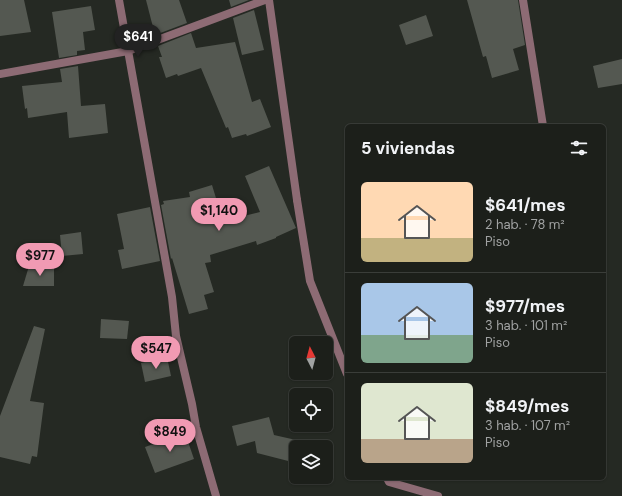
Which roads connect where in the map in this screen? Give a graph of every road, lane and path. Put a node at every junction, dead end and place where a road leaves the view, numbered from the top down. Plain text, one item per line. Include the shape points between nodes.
1 (119, 0) edge
2 (265, 0) edge
3 (269, 0) edge
4 (523, 0) edge
5 (128, 51) junction
6 (0, 74) edge
7 (543, 124) edge
8 (345, 369) edge
9 (388, 480) edge
10 (216, 496) edge
11 (438, 496) edge

1 - 5 street
2 - 5 street
3 - 8 street via 310,281
4 - 7 street
5 - 6 street
5 - 10 street via 172,297 176,336 196,427
9 - 11 street

